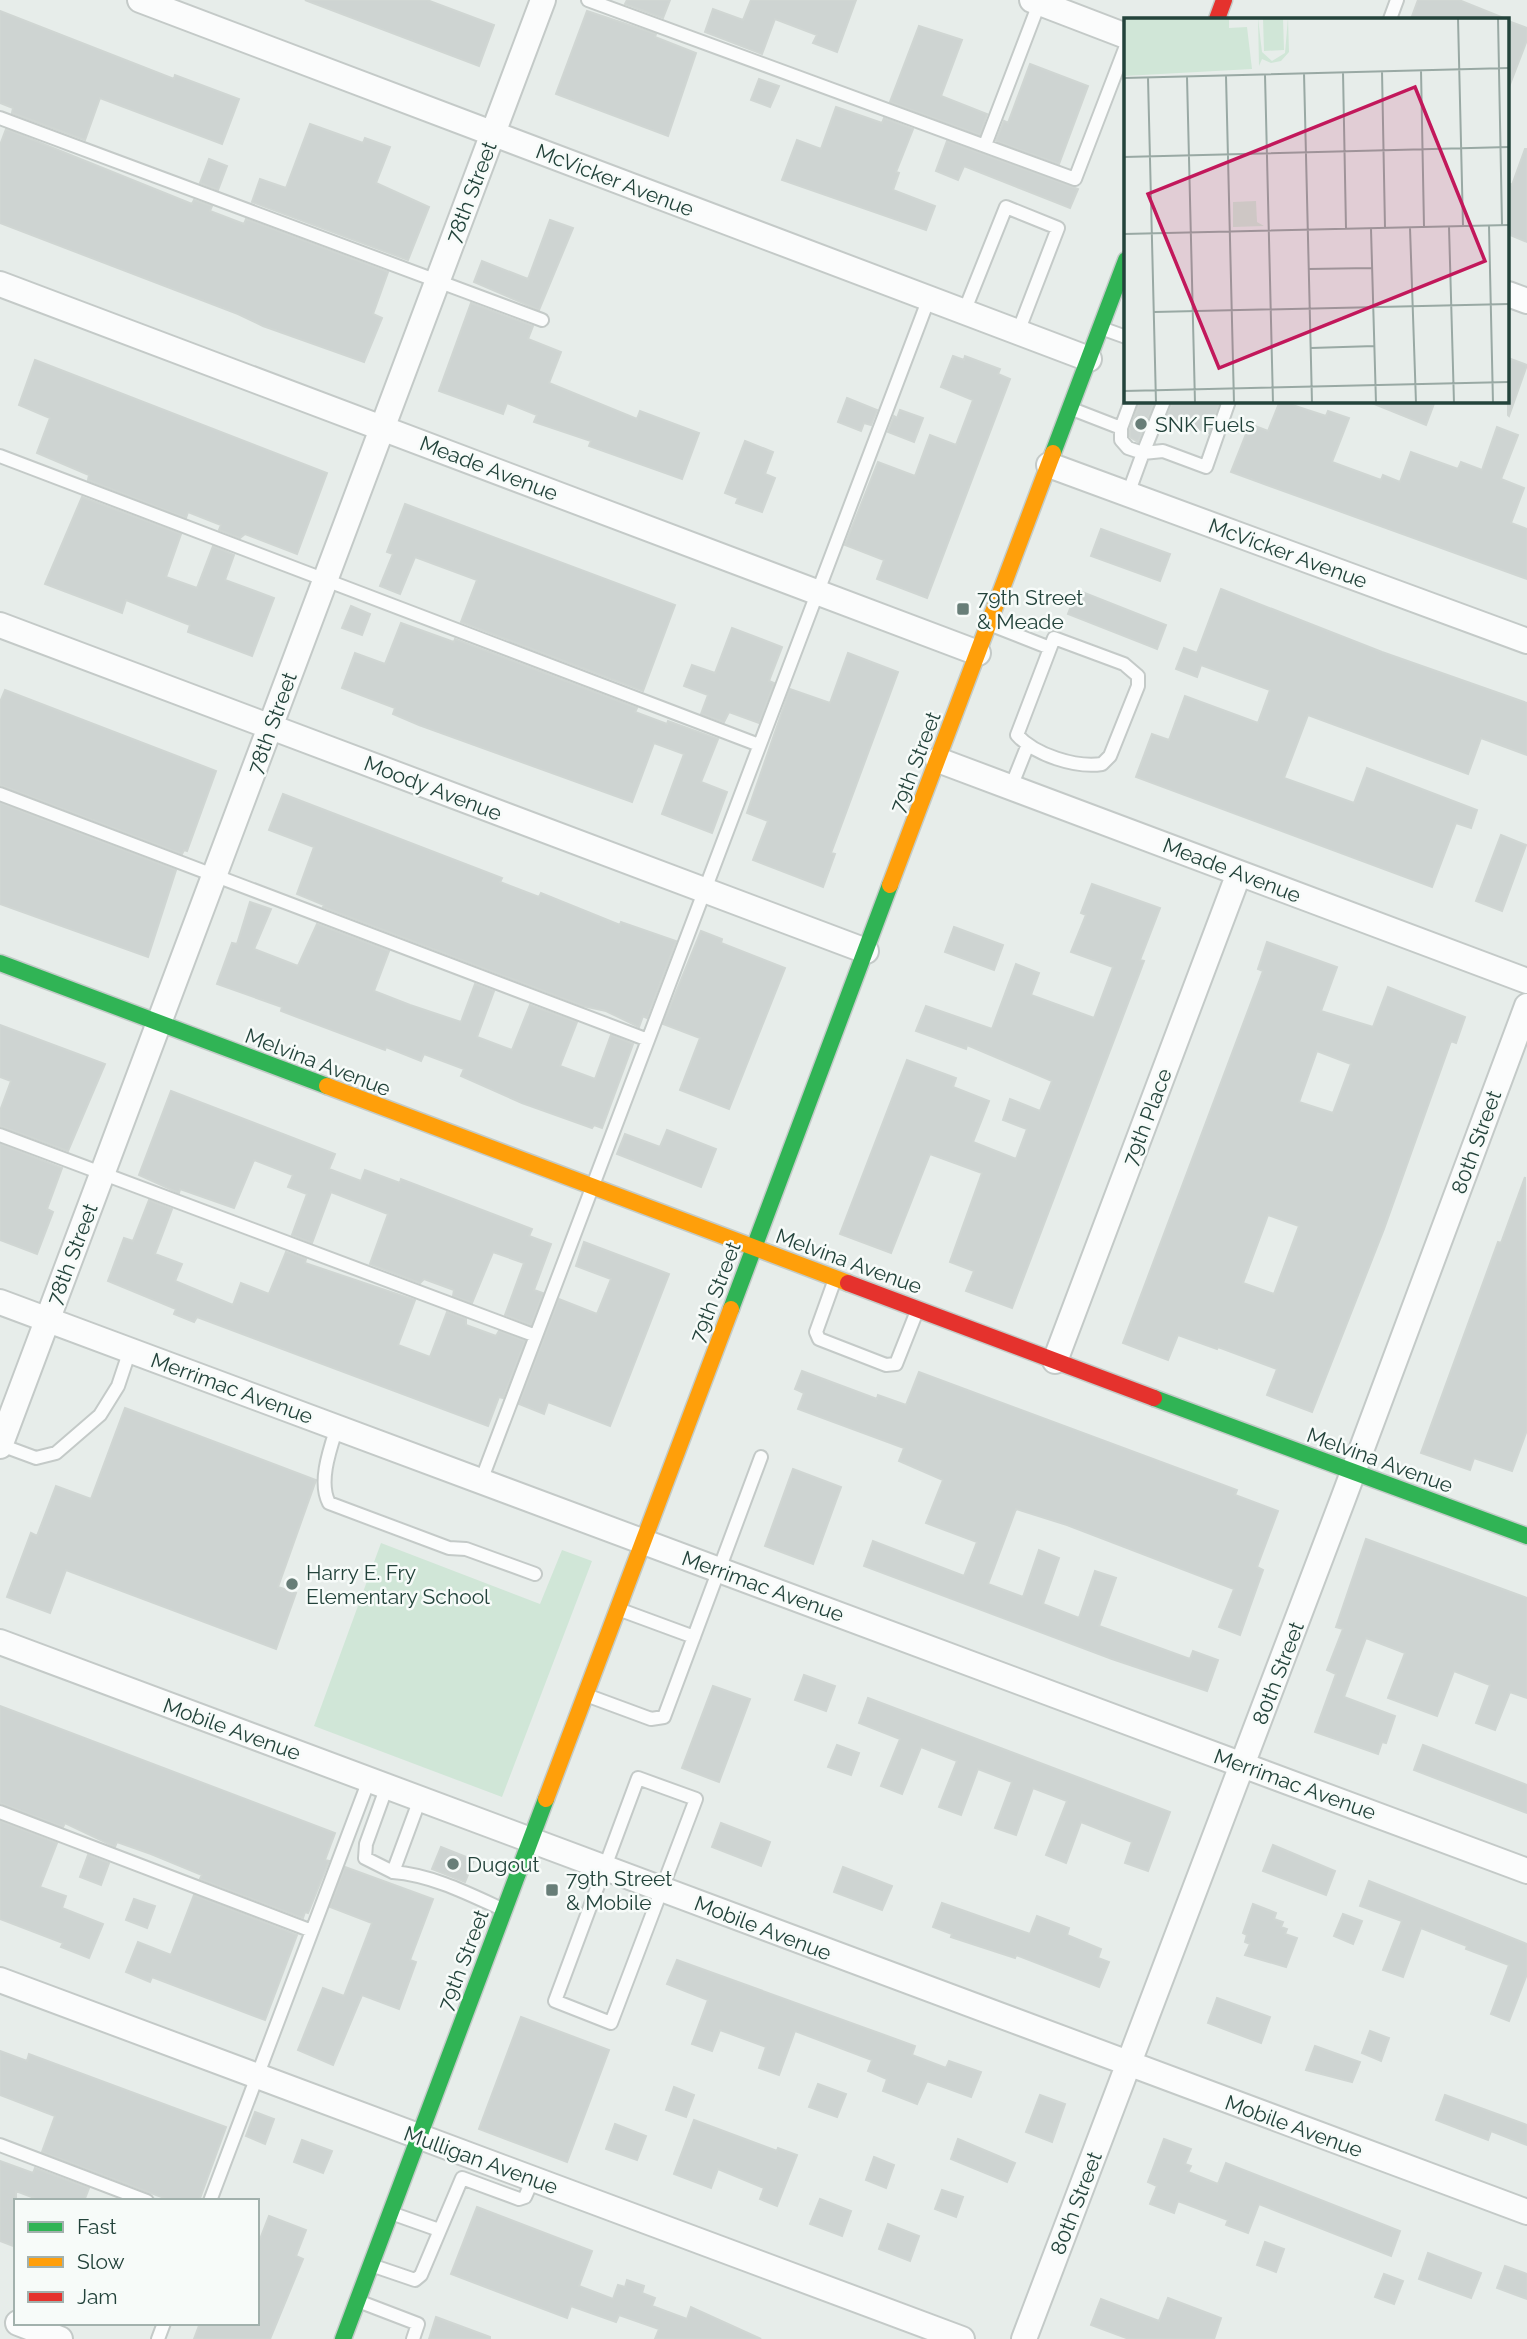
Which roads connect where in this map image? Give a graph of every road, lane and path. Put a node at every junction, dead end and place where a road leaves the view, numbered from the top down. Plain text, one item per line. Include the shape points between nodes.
1 (140, 0) edge
2 (543, 0) edge
3 (589, 0) edge
4 (1224, 0) edge
5 (1398, 0) edge
6 (1037, 1) edge
7 (1217, 18) edge
8 (1390, 18) edge
9 (1124, 35) edge
10 (1124, 51) edge
11 (0, 118) edge
12 (493, 133) junction
13 (985, 145) junction
14 (1124, 265) edge
15 (437, 281) junction
16 (0, 284) edge
17 (1510, 295) edge
18 (929, 298) junction
19 (1527, 301) edge
20 (964, 312) junction
21 (542, 320) dead end
22 (1101, 328) junction
23 (1018, 332) junction
24 (1124, 336) edge
25 (1089, 359) junction
26 (1131, 402) edge
27 (1164, 402) edge
28 (1230, 402) edge
29 (1070, 408) junction
30 (383, 428) junction
31 (1121, 428) junction
32 (1143, 453) junction
33 (0, 456) edge
34 (1049, 465) junction
35 (1128, 494) junction
36 (326, 579) junction
37 (817, 592) junction
38 (989, 624) junction
39 (0, 625) edge
40 (1527, 641) edge
41 (1052, 643) junction
42 (978, 653) junction
43 (270, 727) junction
44 (759, 745) junction
45 (1027, 747) junction
46 (938, 760) junction
47 (1011, 788) junction
48 (0, 794) edge
49 (1239, 873) junction
50 (215, 875) junction
51 (704, 890) junction
52 (866, 951) junction
53 (0, 963) edge
54 (1527, 981) edge
55 (1527, 1006) edge
56 (158, 1024) junction
57 (648, 1040) junction
58 (0, 1135) edge
59 (103, 1174) junction
60 (592, 1188) junction
61 (754, 1248) junction
62 (835, 1279) junction
63 (0, 1302) edge
64 (918, 1309) junction
65 (47, 1320) junction
66 (536, 1336) junction
67 (130, 1350) junction
68 (1055, 1360) junction
69 (337, 1427) junction
70 (0, 1446) edge
71 (761, 1457) dead end
72 (1353, 1473) junction
73 (481, 1481) junction
74 (1527, 1536) edge
75 (643, 1542) junction
76 (720, 1570) junction
77 (535, 1574) dead end
78 (618, 1609) junction
79 (694, 1637) junction
80 (0, 1642) edge
81 (586, 1695) junction
82 (1243, 1765) junction
83 (378, 1783) junction
84 (420, 1799) junction
85 (0, 1812) edge
86 (531, 1841) junction
87 (605, 1868) junction
88 (1527, 1871) edge
89 (393, 1872) junction
90 (663, 1890) junction
91 (505, 1910) junction
92 (312, 1931) junction
93 (0, 1980) edge
94 (1128, 2065) junction
95 (257, 2077) junction
96 (419, 2137) junction
97 (0, 2145) edge
98 (533, 2179) junction
99 (142, 2199) edge
100 (211, 2199) edge
101 (1527, 2212) edge
102 (391, 2213) junction
103 (439, 2230) junction
104 (371, 2265) junction
105 (357, 2301) junction
106 (22, 2325) edge
107 (60, 2339) edge
108 (343, 2339) edge
109 (412, 2339) edge
110 (962, 2339) edge
111 (1024, 2339) edge

1 - 12 street, McVicker Avenue
2 - 12 street, 78th Street
3 - 13 lane
4 - 7 main road
5 - 8 lane
6 - 9 street
6 - 13 lane
10 - 13 lane via 1075,179
11 - 15 lane
12 - 15 street, 78th Street
12 - 18 street, McVicker Avenue
14 - 22 main road, 79th Street
15 - 21 lane
15 - 30 street, 78th Street
16 - 30 street, Meade Avenue
17 - 19 street
18 - 20 street, McVicker Avenue
18 - 37 lane
20 - 23 street, McVicker Avenue
20 - 23 lane via 1006,207 1058,228
22 - 24 lane
22 - 25 main road, 79th Street
23 - 25 street, McVicker Avenue
25 - 29 main road, 79th Street
26 - 31 lane
27 - 32 lane
28 - 32 lane via 1206,467 1163,451
29 - 31 lane
29 - 34 main road, 79th Street
30 - 36 street, 78th Street
30 - 37 street, Meade Avenue
31 - 32 lane via 1121,440
32 - 35 lane
33 - 36 lane
34 - 35 street, McVicker Avenue
34 - 38 main road, 79th Street
35 - 40 street, McVicker Avenue
36 - 43 street, 78th Street
36 - 44 lane
37 - 42 street, Meade Avenue
37 - 44 lane
38 - 41 lane
38 - 42 main road, 79th Street
39 - 43 street, Moody Avenue
41 - 45 lane via 1017,735
41 - 45 lane via 1131,668 1139,676 1138,686 1110,756 1102,764 1074,763
42 - 46 main road, 79th Street
43 - 50 street, 78th Street
43 - 51 street, Moody Avenue
44 - 51 lane
45 - 47 lane
46 - 47 street, Meade Avenue
46 - 52 main road, 79th Street
47 - 49 street, Meade Avenue
48 - 50 lane
49 - 54 street, Meade Avenue
49 - 68 street, 79th Place
50 - 56 street, 78th Street
50 - 57 lane
51 - 52 street, Moody Avenue
51 - 57 lane
52 - 61 main road, 79th Street
53 - 56 main road, Melvina Avenue
55 - 72 street, 80th Street
56 - 59 street, 78th Street
56 - 60 main road, Melvina Avenue
57 - 60 lane
58 - 59 lane
59 - 65 street, 78th Street
59 - 66 lane
60 - 61 main road, Melvina Avenue
60 - 66 lane
61 - 62 main road, Melvina Avenue
61 - 75 main road, 79th Street
62 - 64 main road, Melvina Avenue
62 - 64 lane via 816,1332 820,1339 886,1365 895,1364
63 - 65 street, Merrimac Avenue
64 - 68 main road, Melvina Avenue
65 - 67 street, Merrimac Avenue
65 - 70 street, 78th Street
66 - 73 lane
67 - 69 street, Merrimac Avenue
67 - 70 lane via 118,1386 100,1415 56,1453 36,1458
68 - 72 main road, Melvina Avenue
69 - 73 street, Merrimac Avenue
69 - 77 lane via 328,1456 325,1495 329,1503
71 - 76 lane
72 - 74 main road, Melvina Avenue
72 - 82 street, 80th Street
73 - 75 street, Merrimac Avenue
75 - 76 street, Merrimac Avenue
75 - 78 main road, 79th Street
76 - 79 lane
76 - 82 street, Merrimac Avenue
78 - 79 lane
78 - 81 main road, 79th Street
79 - 81 lane via 664,1717 651,1719
80 - 83 street, Mobile Avenue
81 - 86 main road, 79th Street
82 - 88 street, Merrimac Avenue
82 - 94 street, 80th Street
83 - 84 street, Mobile Avenue
83 - 89 lane via 365,1858
83 - 92 lane
84 - 86 street, Mobile Avenue
84 - 89 lane
85 - 92 lane
86 - 87 street, Mobile Avenue
86 - 91 main road, 79th Street
87 - 90 street, Mobile Avenue
87 - 90 lane via 638,1778 696,1799
87 - 90 lane via 555,2001 611,2023
89 - 91 lane via 459,1889
90 - 94 street, Mobile Avenue
91 - 96 main road, 79th Street
92 - 95 lane
93 - 95 street, Mulligan Avenue
94 - 101 street, Mobile Avenue
94 - 111 street, 80th Street
95 - 96 street, Mulligan Avenue
95 - 100 lane
96 - 98 street, Mulligan Avenue
96 - 102 main road, 79th Street
97 - 99 lane
98 - 103 lane via 526,2197 519,2199 462,2178
98 - 110 street, Mulligan Avenue
102 - 103 lane
102 - 104 main road, 79th Street
103 - 104 lane via 421,2276 415,2280
104 - 105 main road, 79th Street
105 - 108 main road, 79th Street
105 - 109 lane via 418,2324
106 - 107 street

